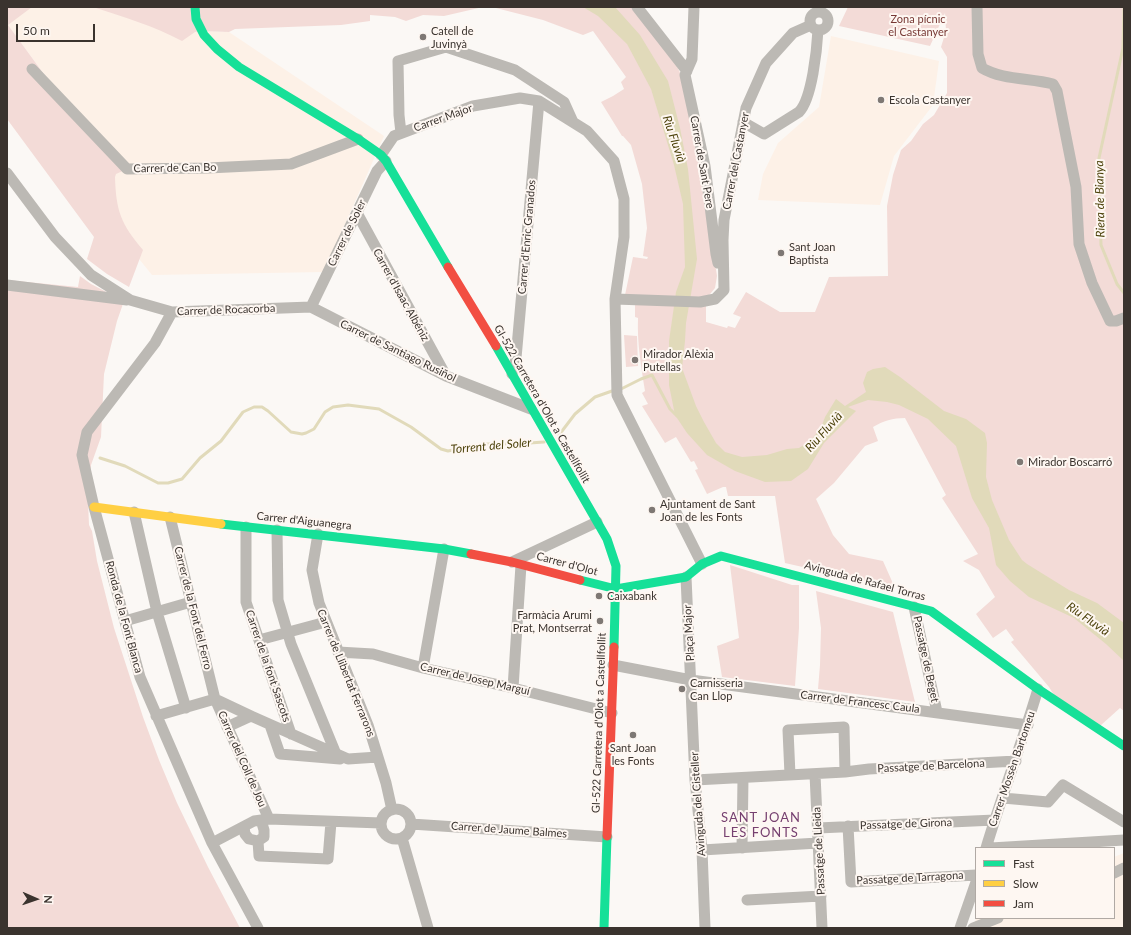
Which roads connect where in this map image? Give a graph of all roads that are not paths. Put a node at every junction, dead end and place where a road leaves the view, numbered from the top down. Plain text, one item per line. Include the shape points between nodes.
1 (195, 7) edge
2 (636, 7) edge
3 (694, 7) edge
4 (977, 7) edge
5 (823, 10) edge
6 (814, 27) junction
7 (32, 68) dead end
8 (687, 71) junction
9 (539, 101) junction
10 (573, 122) junction
11 (743, 122) junction
12 (401, 133) junction
13 (358, 139) junction
14 (384, 158) junction
15 (7, 173) edge
16 (357, 213) junction
17 (723, 275) junction
18 (7, 285) edge
19 (619, 299) junction
20 (130, 300) junction
21 (311, 307) junction
22 (172, 312) junction
23 (1120, 320) edge
24 (512, 374) junction
25 (446, 376) junction
26 (531, 409) junction
27 (94, 506) junction
28 (134, 512) junction
29 (170, 517) junction
30 (596, 522) junction
31 (246, 526) junction
32 (277, 530) junction
33 (318, 534) junction
34 (444, 549) junction
35 (516, 563) junction
36 (702, 564) junction
37 (686, 577) junction
38 (616, 589) junction
39 (191, 602) junction
40 (914, 607) junction
41 (156, 612) junction
42 (125, 621) junction
43 (326, 622) junction
44 (288, 633) junction
45 (259, 640) junction
46 (338, 652) junction
47 (613, 665) junction
48 (423, 668) junction
49 (691, 680) junction
50 (513, 688) junction
51 (1038, 689) junction
52 (215, 699) junction
53 (186, 708) junction
54 (937, 712) junction
55 (612, 713) junction
56 (156, 716) junction
57 (251, 716) junction
58 (270, 725) junction
59 (1028, 725) junction
60 (228, 727) junction
61 (291, 734) junction
62 (1124, 746) edge
63 (336, 754) junction
64 (378, 757) junction
65 (348, 759) junction
66 (1016, 761) junction
67 (845, 772) junction
68 (815, 774) junction
69 (790, 775) junction
70 (742, 778) junction
71 (695, 780) junction
72 (1003, 798) junction
73 (392, 810) junction
74 (265, 820) junction
75 (995, 820) junction
76 (331, 822) junction
77 (1124, 822) edge
78 (381, 823) junction
79 (411, 824) junction
80 (848, 826) junction
81 (244, 827) junction
82 (818, 828) junction
83 (607, 837) junction
84 (402, 838) junction
85 (1124, 840) edge
86 (258, 841) junction
87 (818, 843) junction
88 (212, 844) junction
89 (986, 847) edge
90 (1008, 847) edge
91 (742, 848) junction
92 (702, 850) junction
93 (975, 875) edge
94 (975, 885) edge
95 (821, 896) junction
96 (747, 900) dead end
97 (996, 919) edge
98 (258, 928) edge
99 (428, 928) edge
100 (604, 928) edge
101 (705, 928) edge
102 (822, 928) edge
103 (960, 928) edge
104 (973, 928) edge

1 - 13 street, GI-522 Carretera d'Olot a Castellfollit via 196,19 204,35 239,66
2 - 8 street
3 - 8 street, Carrer de Sant Pere via 692,59
4 - 23 street via 978,54 982,68 991,73 1053,84 1057,91 1076,187 1080,244 1092,282 1110,322
5 - 6 street via 811,17
6 - 11 street, Carrer del Castanyer via 793,33 766,63 746,108
6 - 11 street via 817,40 809,95 804,107 764,134
7 - 13 street, Carrer de Can Bo via 127,169 291,164
8 - 17 street, Carrer de Sant Pere via 685,75 705,166 716,254
9 - 10 street, Carrer Major
9 - 12 street, Carrer Major via 520,98 473,106
9 - 24 street, Carrer d'Enric Granados via 516,358
10 - 12 street via 564,102 515,70 446,47 398,61
10 - 19 street, Carrer Major via 587,131 614,161 624,199
11 - 17 street, Carrer del Castanyer via 724,220
12 - 14 street, Carrer Major via 394,136
13 - 14 street, GI-522 Carretera d'Olot a Castellfollit
14 - 16 street, Carrer de Soler
14 - 24 street, GI-522 Carretera d'Olot a Castellfollit
15 - 20 street, Carrer de Rocacorba via 54,237 92,275
16 - 21 street, Carrer de Soler
16 - 25 street, Carrer d'Isaac Albéniz
17 - 19 street, Carrer de Sant Pere via 724,290 715,299 700,302
18 - 20 street
19 - 36 street via 616,395
20 - 22 street, Carrer de Rocacorba
21 - 22 street, Carrer de Rocacorba
21 - 25 street, Carrer de Santiago Rusiñol
22 - 27 street, Ronda de la Font Blanca via 155,343 87,432 82,455
24 - 26 street, GI-522 Carretera d'Olot a Castellfollit
25 - 26 street, Carrer de Santiago Rusiñol
26 - 30 street, GI-522 Carretera d'Olot a Castellfollit
27 - 28 street, Carrer d'Aiguanegra
27 - 42 street, Ronda de la Font Blanca
28 - 29 street, Carrer d'Aiguanegra
28 - 41 street
29 - 31 street, Carrer d'Aiguanegra
29 - 39 street, Carrer de la Font del Ferro
30 - 35 street
30 - 38 street, GI-522 Carretera d'Olot a Castellfollit via 607,539 616,566
31 - 32 street, Carrer d'Aiguanegra
31 - 45 street, Carrer de la font Sascots via 246,602
32 - 33 street, Carrer d'Aiguanegra
32 - 44 street via 278,600
33 - 34 street, Carrer d'Aiguanegra
33 - 43 street, Carrer de Llibertat Ferrarons via 312,570
34 - 35 street, Carrer d'Aiguanegra
34 - 48 street
35 - 38 street, Carrer d'Olot
35 - 50 street
36 - 37 street, Avinguda de Rafael Torras
36 - 40 street, Avinguda de Rafael Torras via 721,556
37 - 38 street
37 - 49 street, Plaça Major
38 - 47 street, GI-522 Carretera d'Olot a Castellfollit
39 - 41 street
39 - 52 street, Carrer de la Font del Ferro
40 - 51 street, Avinguda de Rafael Torras via 931,611
40 - 54 street, Passatge de Beget
41 - 42 street
41 - 53 street
42 - 56 street, Ronda de la Font Blanca via 140,677
43 - 44 street
43 - 46 street, Carrer de Llibertat Ferrarons
44 - 45 street
44 - 63 street
45 - 61 street, Carrer de la font Sascots
46 - 48 street, Carrer de Josep Marguí via 373,654
46 - 64 street, Carrer de Llibertat Ferrarons via 368,725
47 - 49 street
47 - 55 street, GI-522 Carretera d'Olot a Castellfollit
48 - 50 street, Carrer de Josep Marguí
49 - 54 street, Carrer de Francesc Caula
49 - 71 street, Avinguda del Cisteller
50 - 55 street, Carrer de Josep Marguí
51 - 59 street, Carrer Mossèn Bartomeu
51 - 62 street, Avinguda de Rafael Torras
52 - 53 street
52 - 57 street
52 - 60 street, Carrer del Coll de Jou
53 - 56 street
54 - 59 street, Carrer de Francesc Caula
55 - 83 street, GI-522 Carretera d'Olot a Castellfollit
56 - 88 street, Ronda de la Font Blanca
57 - 58 street
57 - 60 street
58 - 61 street
58 - 65 street via 280,754
59 - 66 street, Carrer Mossèn Bartomeu
60 - 74 street, Carrer del Coll de Jou
61 - 63 street
63 - 65 street
64 - 65 street
64 - 73 street, Carrer de Llibertat Ferrarons
66 - 67 street, Passatge de Barcelona
66 - 72 street, Carrer Mossèn Bartomeu
67 - 68 street, Passatge de Barcelona
67 - 69 street via 844,728 788,730
68 - 69 street, Passatge de Barcelona
68 - 82 street, Passatge de Lleida
69 - 70 street
70 - 71 street
70 - 91 street
71 - 92 street, Avinguda del Cisteller
72 - 75 street, Carrer Mossèn Bartomeu
72 - 77 street via 1048,802 1063,784
73 - 78 street via 384,815
73 - 79 street via 401,810 408,816
74 - 76 street
74 - 81 street via 254,821
74 - 86 street via 264,837
75 - 80 street, Passatge de Girona
75 - 89 street, Carrer Mossèn Bartomeu
76 - 78 street
76 - 86 street via 328,859 258,856
78 - 84 street via 384,833 392,839
79 - 83 street, Carrer de Jaume Balmes
79 - 84 street via 409,832
80 - 82 street, Passatge de Girona
80 - 93 street, Passatge de Tarragona via 851,882
81 - 86 street via 249,839
81 - 88 street
82 - 87 street, Passatge de Lleida
83 - 100 street, GI-522 Carretera d'Olot a Castellfollit
84 - 99 street
85 - 90 street
87 - 91 street
87 - 95 street, Passatge de Lleida
88 - 98 street, Ronda de la Font Blanca
91 - 92 street
92 - 101 street, Avinguda del Cisteller
94 - 103 street
95 - 96 street
95 - 102 street, Passatge de Lleida
97 - 104 street

